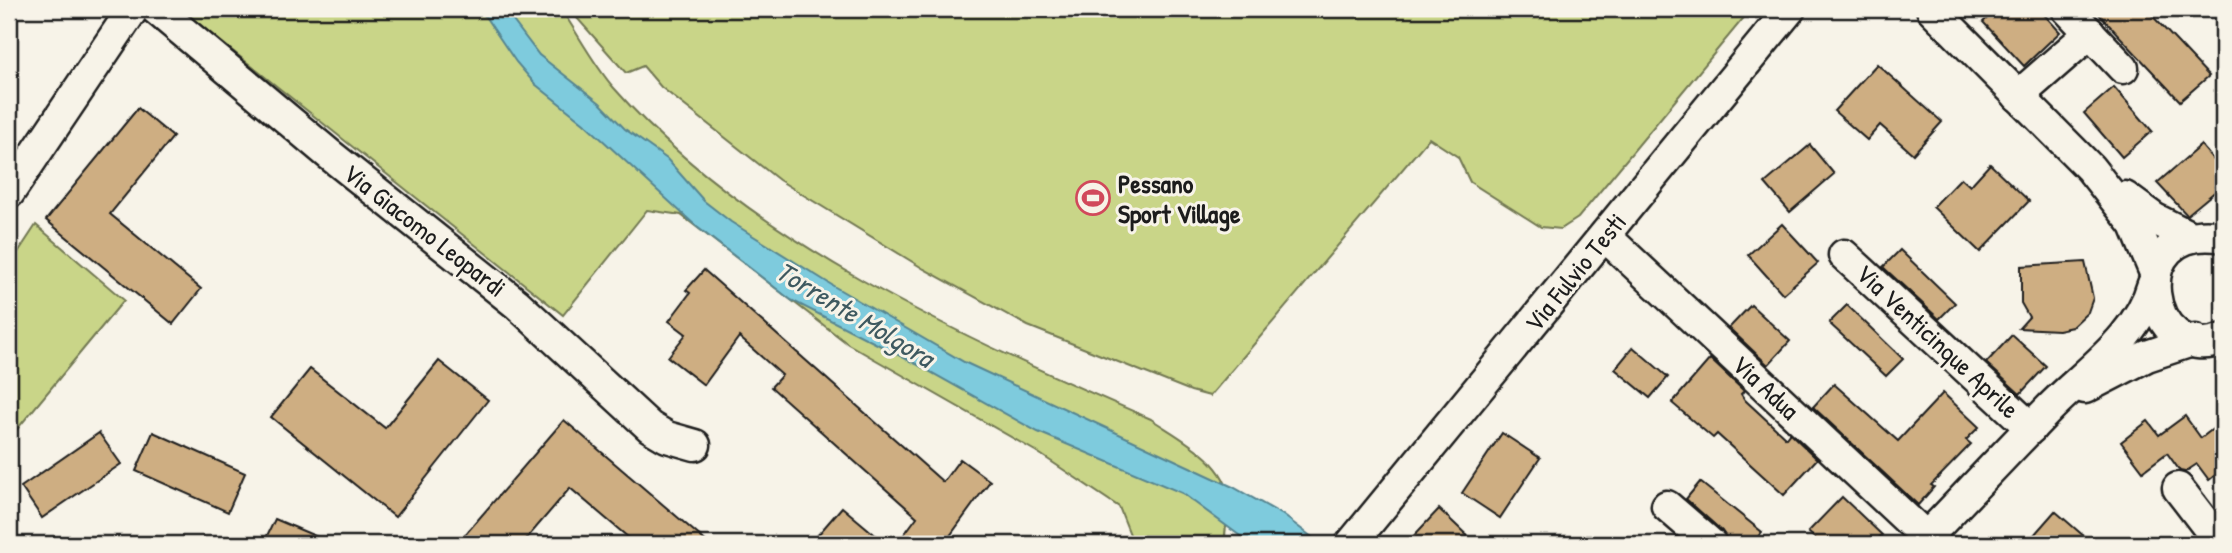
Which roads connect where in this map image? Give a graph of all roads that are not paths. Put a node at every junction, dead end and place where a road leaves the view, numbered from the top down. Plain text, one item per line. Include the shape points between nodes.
1 (133, 9) edge
2 (156, 9) edge
3 (1790, 9) edge
4 (1932, 9) edge
5 (2067, 9) edge
6 (2090, 33) junction
7 (2123, 68) dead end
8 (2018, 96) junction
9 (2090, 168) junction
10 (9, 193) edge
11 (2211, 233) edge
12 (1605, 236) junction
13 (1844, 255) dead end
14 (2154, 279) junction
15 (2212, 345) edge
16 (2041, 418) junction
17 (695, 445) dead end
18 (2178, 488) dead end
19 (1667, 506) dead end
20 (1360, 541) edge
21 (1923, 541) edge
22 (1711, 544) edge
23 (2221, 544) edge

1 - 10 street
2 - 17 street, Via Giacomo Leopardi via 517,304 650,427
3 - 12 street, Via Fulvio Testi
4 - 8 street
5 - 6 street
6 - 7 street
6 - 8 street
8 - 9 street
9 - 11 street via 2147,214
9 - 14 street via 2135,225
11 - 14 street via 2165,255
12 - 20 street, Via Fulvio Testi
12 - 21 street, Via Adua
13 - 16 street, Via Venticinque Aprile
14 - 15 street via 2160,316 2171,329
14 - 16 street via 2146,307 2133,327
15 - 16 street via 2147,356
16 - 21 street
18 - 23 street
19 - 22 street

